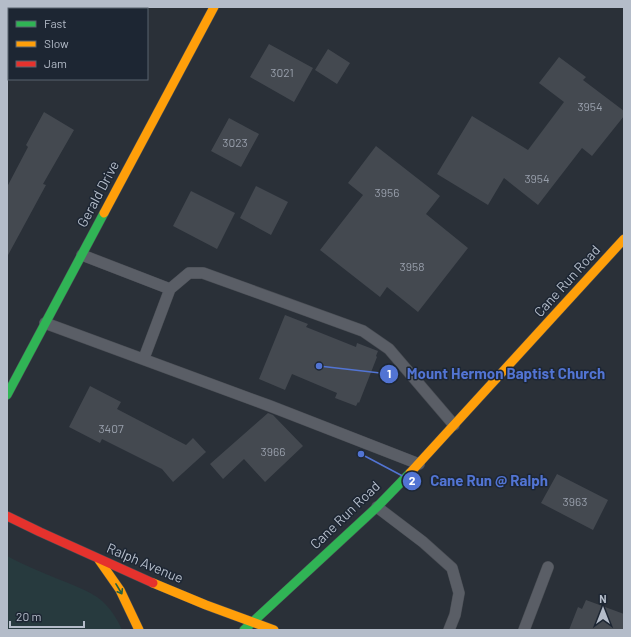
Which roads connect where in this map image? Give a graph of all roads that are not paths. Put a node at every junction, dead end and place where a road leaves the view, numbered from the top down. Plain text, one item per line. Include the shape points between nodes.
1 (214, 7) edge
2 (624, 239) edge
3 (82, 255) junction
4 (170, 289) junction
5 (45, 323) junction
6 (144, 358) junction
7 (7, 395) edge
8 (454, 425) junction
9 (419, 464) junction
10 (377, 507) junction
11 (7, 516) edge
12 (97, 557) junction
13 (548, 567) dead end
14 (251, 623) junction
15 (139, 630) edge
16 (244, 630) edge
17 (274, 630) edge
18 (449, 630) edge
19 (524, 630) edge

1 - 3 street, Gerald Drive
2 - 8 street, Cane Run Road
3 - 4 lane
3 - 5 street, Gerald Drive
4 - 6 lane
4 - 8 lane via 189,273 202,273 363,330 389,349
5 - 6 lane
5 - 7 street, Gerald Drive
6 - 9 lane
8 - 9 street, Cane Run Road
9 - 10 street, Cane Run Road
10 - 14 street, Cane Run Road
10 - 18 lane via 452,568 459,593
11 - 12 street, Ralph Avenue
12 - 14 street, Ralph Avenue
12 -> 15 street via 120,590
13 - 19 lane
14 - 16 street, Cane Run Road
14 - 17 street, Ralph Avenue

